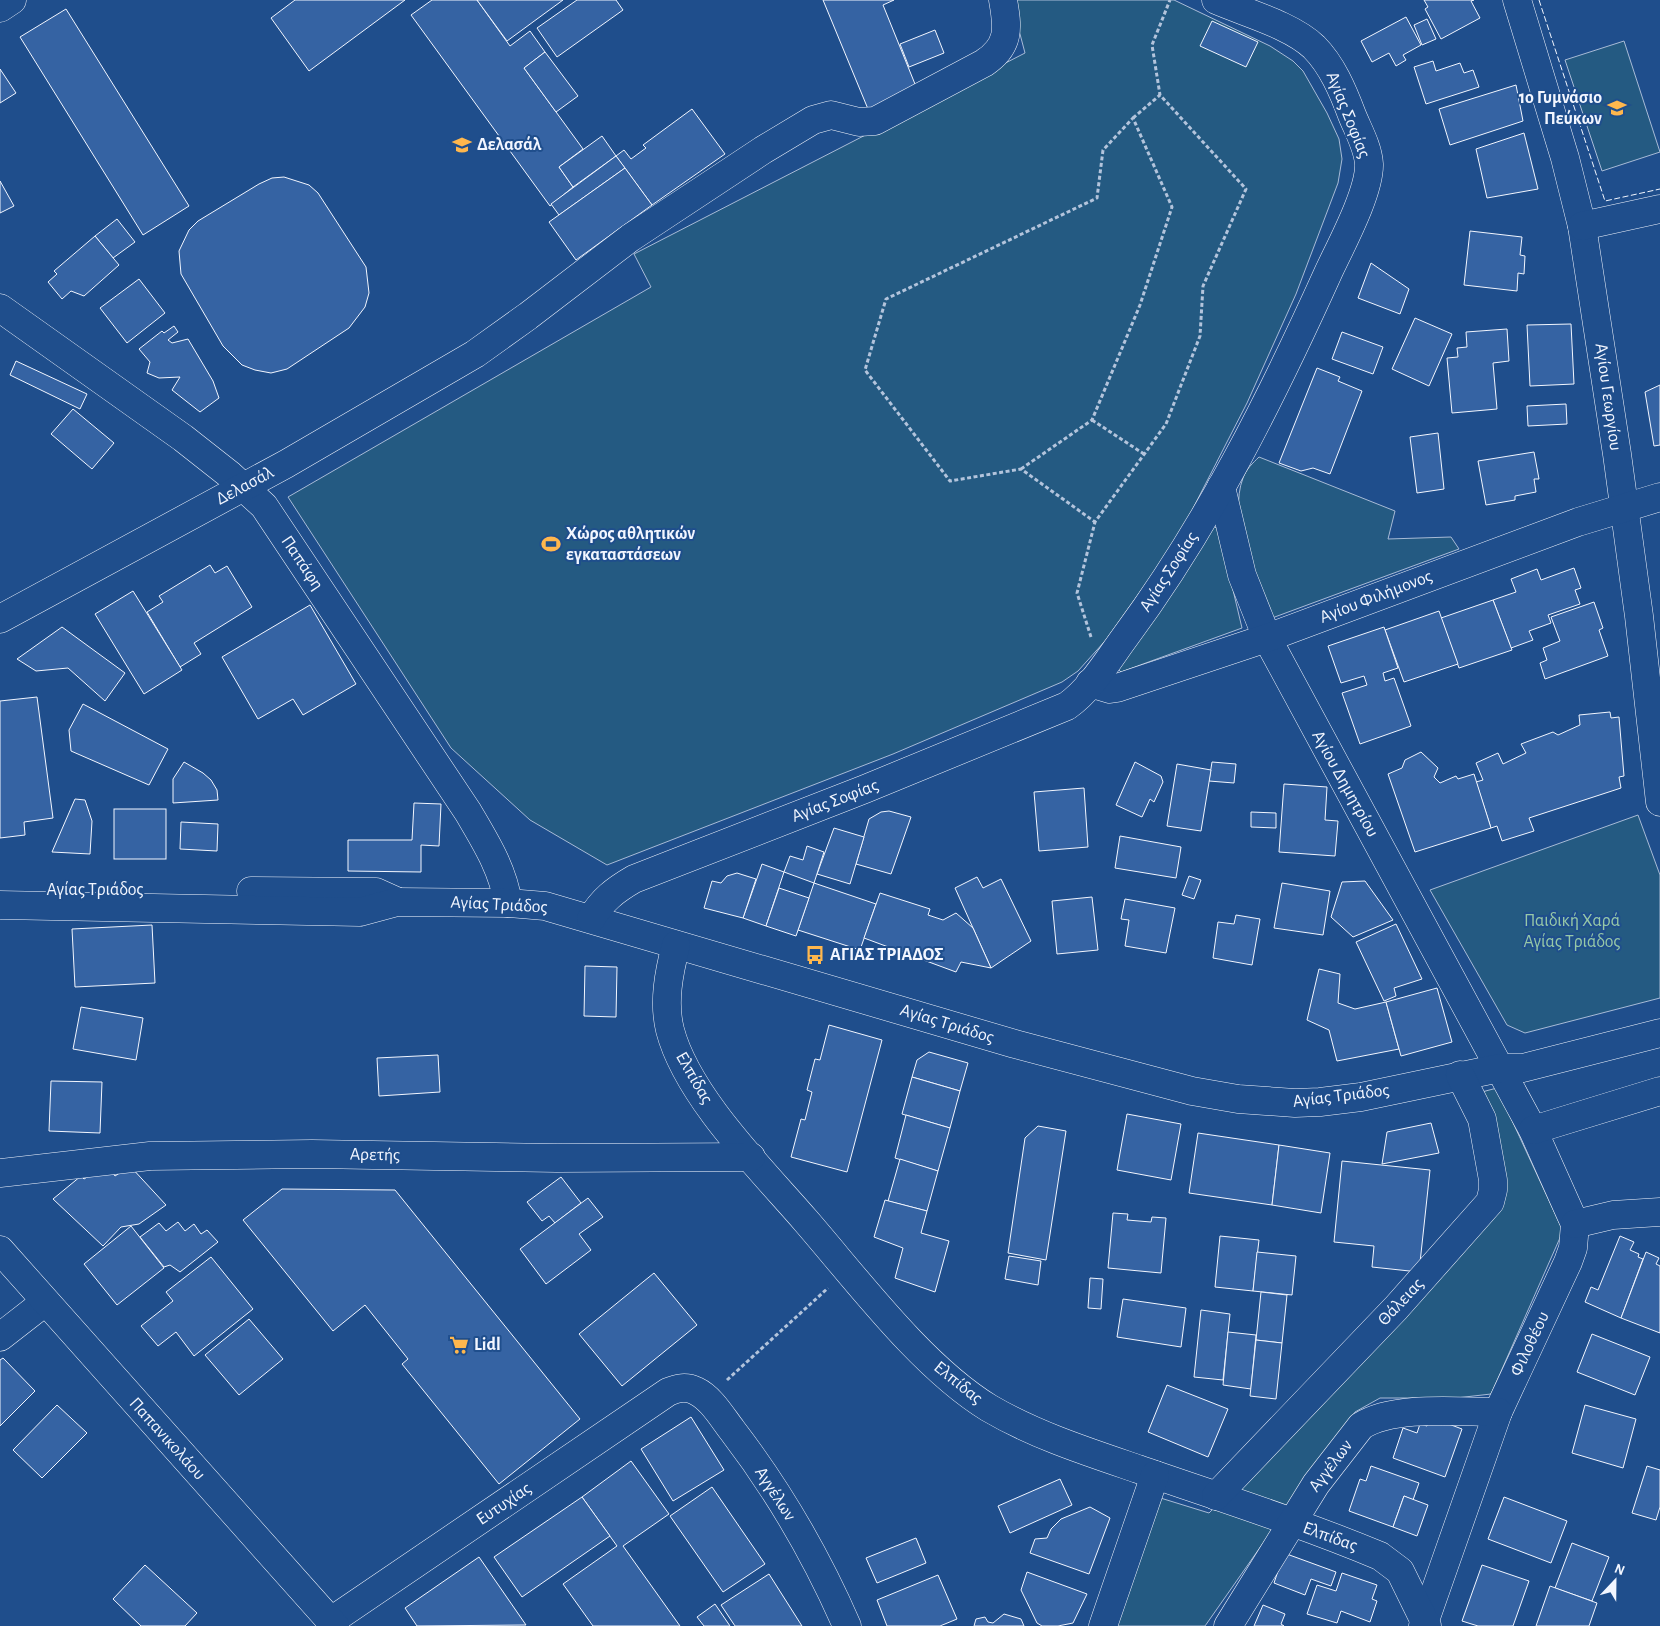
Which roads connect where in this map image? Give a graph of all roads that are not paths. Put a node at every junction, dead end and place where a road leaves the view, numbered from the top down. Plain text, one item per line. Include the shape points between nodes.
1 (12, 0) edge
2 (1003, 0) edge
3 (1216, 0) edge
4 (1517, 0) edge
5 (0, 8) edge
6 (1660, 209) edge
7 (1582, 226) junction
8 (0, 308) edge
9 (243, 486) junction
10 (1221, 487) junction
11 (1660, 497) edge
12 (1623, 507) junction
13 (0, 619) edge
14 (1267, 638) junction
15 (1098, 673) junction
16 (1660, 802) edge
17 (0, 889) edge
18 (397, 902) junction
19 (508, 903) junction
20 (0, 905) edge
21 (591, 919) junction
22 (676, 945) junction
23 (1660, 1014) edge
24 (1660, 1033) edge
25 (1500, 1068) junction
26 (1460, 1076) junction
27 (1660, 1091) edge
28 (1533, 1130) junction
29 (751, 1157) junction
30 (0, 1173) edge
31 (1660, 1212) edge
32 (1575, 1224) junction
33 (0, 1250) edge
34 (45, 1302) junction
35 (0, 1337) edge
36 (677, 1388) joint
37 (1498, 1412) junction
38 (1155, 1475) junction
39 (1216, 1496) junction
40 (1291, 1523) junction
41 (333, 1624) edge
42 (1425, 1624) edge
43 (847, 1626) edge
44 (1103, 1626) edge
45 (1228, 1626) edge

1 - 5 street
2 - 9 street, Δελασάλ via 1006,38 996,54 984,63 875,121 859,122 831,115 813,120 630,238 475,354
3 - 10 street, Αγίας Σοφίας via 1283,28 1313,46 1325,60 1344,95 1367,152 1368,164 1360,200 1309,317
4 - 7 street, Αγίου Γεωργίου
6 - 7 street
7 - 12 street, Αγίου Γεωργίου
8 - 9 street, Παπάφη via 184,438
9 - 13 street, Δελασάλ
9 - 19 street, Παπάφη via 270,514 468,812 501,874
10 - 14 street, Αγίου Δημητρίου via 1242,575
10 - 15 street, Αγίας Σοφίας via 1171,573
11 - 12 street, Αγίου Φιλήμονος
12 - 14 street, Αγίου Φιλήμονος
12 - 16 street, Αγίου Γεωργίου
14 - 15 street, Αγίου Φιλήμονος via 1118,688 1110,689
14 - 25 street, Αγίου Δημητρίου
15 - 21 street, Αγίας Σοφίας via 1074,701 1057,712 634,879 601,902
17 - 18 street, Αγίας Τριάδος via 376,892
18 - 19 street, Αγίας Τριάδος
18 - 20 street, Αγίας Τριάδος via 360,912
19 - 21 street, Αγίας Τριάδος via 561,909
21 - 22 street, Αγίας Τριάδος
22 - 26 street, Αγίας Τριάδος via 1015,1044 1238,1099 1295,1104 1320,1102 1361,1097
22 - 29 street, Ελπίδας via 668,999 670,1029 676,1047 700,1092
23 - 25 street, Αγίας Τριάδος via 1528,1050
24 - 25 street, Αγίας Τριάδος via 1523,1068
25 - 26 street, Αγίας Τριάδος
25 - 28 street
26 - 39 street, Θάλειας via 1482,1119 1494,1190 1490,1202 1383,1322
27 - 28 street
28 - 32 street
29 - 30 street, Αρετής via 150,1156
29 - 38 street, Ελπίδας via 848,1271 950,1378 989,1408 1047,1436
31 - 32 street via 1613,1215
32 - 37 street, Φιλοθέου via 1568,1262
33 - 34 street, Παπανικολάου
34 - 35 street
34 - 41 street, Παπανικολάου
36 - 41 street, Ευτυχίας
36 - 43 street, Αγγέλων via 696,1391 706,1399 740,1439 789,1515
37 - 40 street, Αγγέλων via 1391,1414 1371,1420 1361,1426 1350,1440
37 - 42 street, Φιλοθέου
38 - 39 street, Ελπίδας
38 - 44 street
39 - 40 street, Ελπίδας
40 - 42 street, Ελπίδας via 1387,1559 1404,1578
40 - 45 street, Αγγέλων

